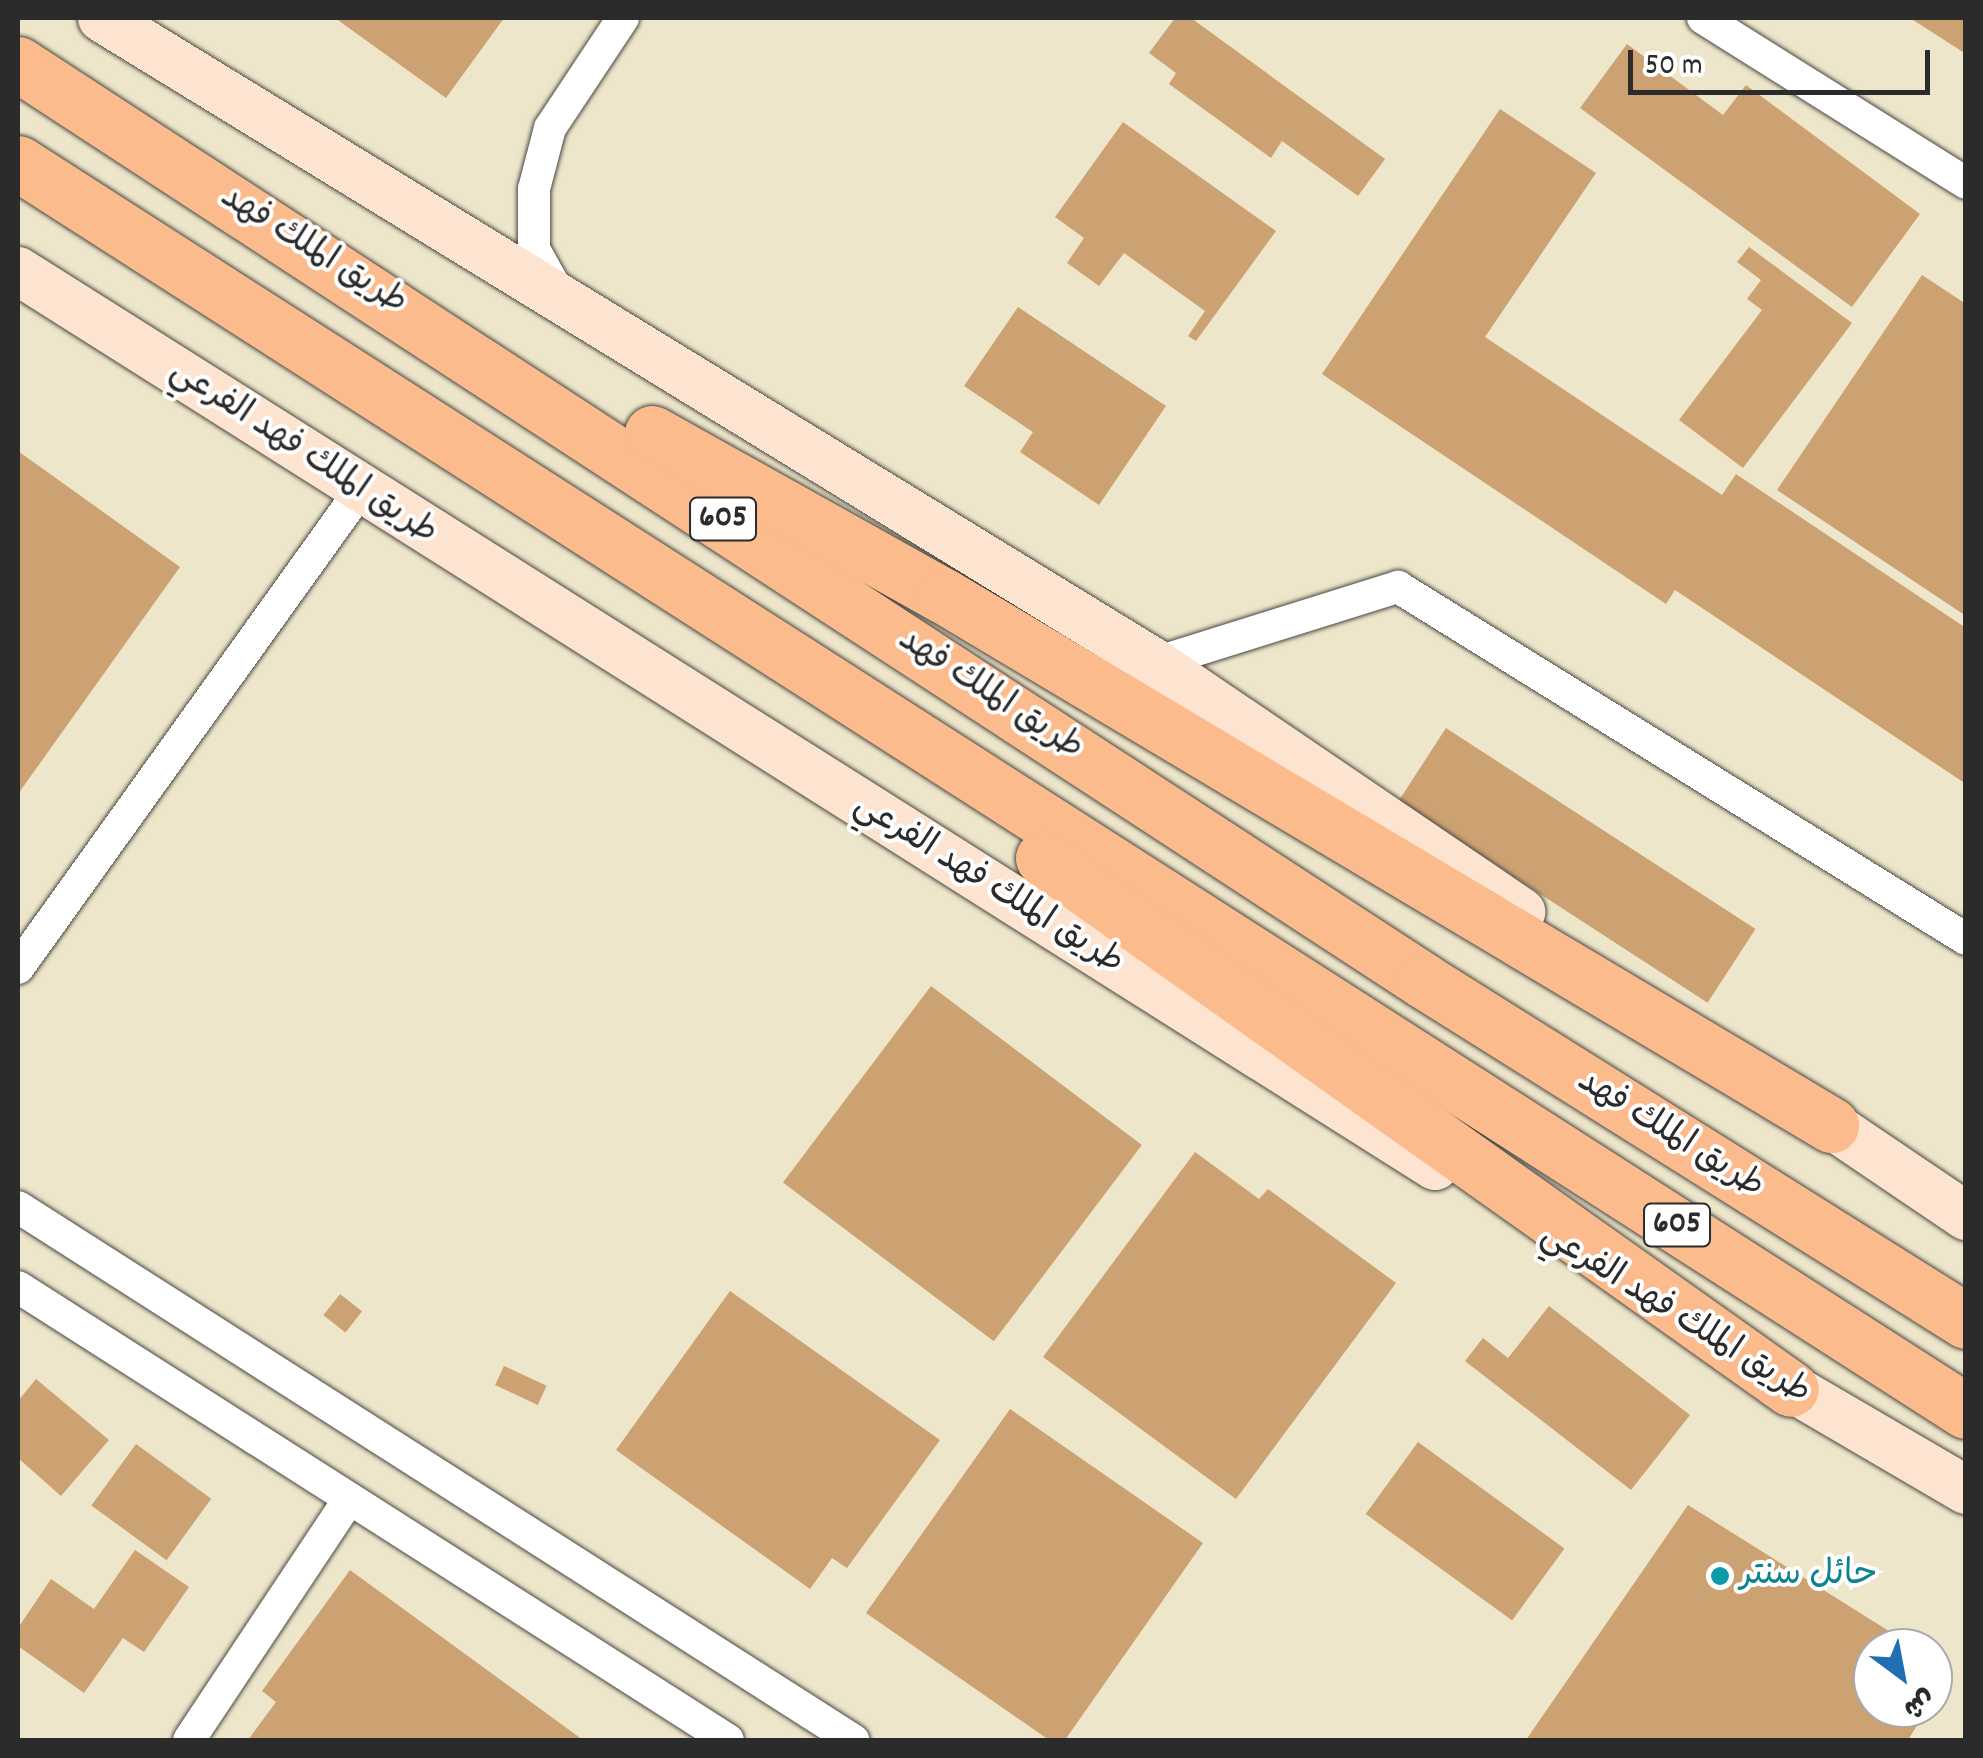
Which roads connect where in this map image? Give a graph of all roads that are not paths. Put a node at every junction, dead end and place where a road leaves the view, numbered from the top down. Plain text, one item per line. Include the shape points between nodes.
1 (102, 18) edge
2 (623, 18) edge
3 (1702, 18) edge
4 (18, 64) edge
5 (18, 163) edge
6 (1966, 182) edge
7 (18, 271) edge
8 (559, 294) junction
9 (415, 315) junction
10 (360, 490) junction
11 (626, 551) junction
12 (1155, 663) junction
13 (1966, 939) edge
14 (18, 968) edge
15 (1831, 1125) junction
16 (18, 1207) edge
17 (1966, 1216) edge
18 (18, 1287) edge
19 (1966, 1321) edge
20 (1791, 1389) junction
21 (1966, 1411) edge
22 (1966, 1490) edge
23 (349, 1499) junction
24 (189, 1740) edge
25 (728, 1740) edge
26 (853, 1740) edge

1 - 8 main road
2 - 8 street via 550,128 534,189 534,248
3 - 6 street
4 - 9 highway, طريق الملك فهد / 605
5 - 11 highway, طريق الملك فهد / 605
7 - 10 main road, طريق الملك فهد الفرعي
8 - 12 main road
9 - 15 highway via 662,438 944,596
9 - 19 highway, طريق الملك فهد / 605 via 1424,982
10 - 14 street
10 - 20 main road, طريق الملك فهد الفرعي
11 - 20 highway via 1341,1078
11 - 21 highway, طريق الملك فهد / 605
12 - 13 street via 1398,587
12 - 15 main road
15 - 17 main road
16 - 26 street
18 - 23 street
20 - 22 main road, طريق الملك فهد الفرعي
23 - 24 street
23 - 25 street

